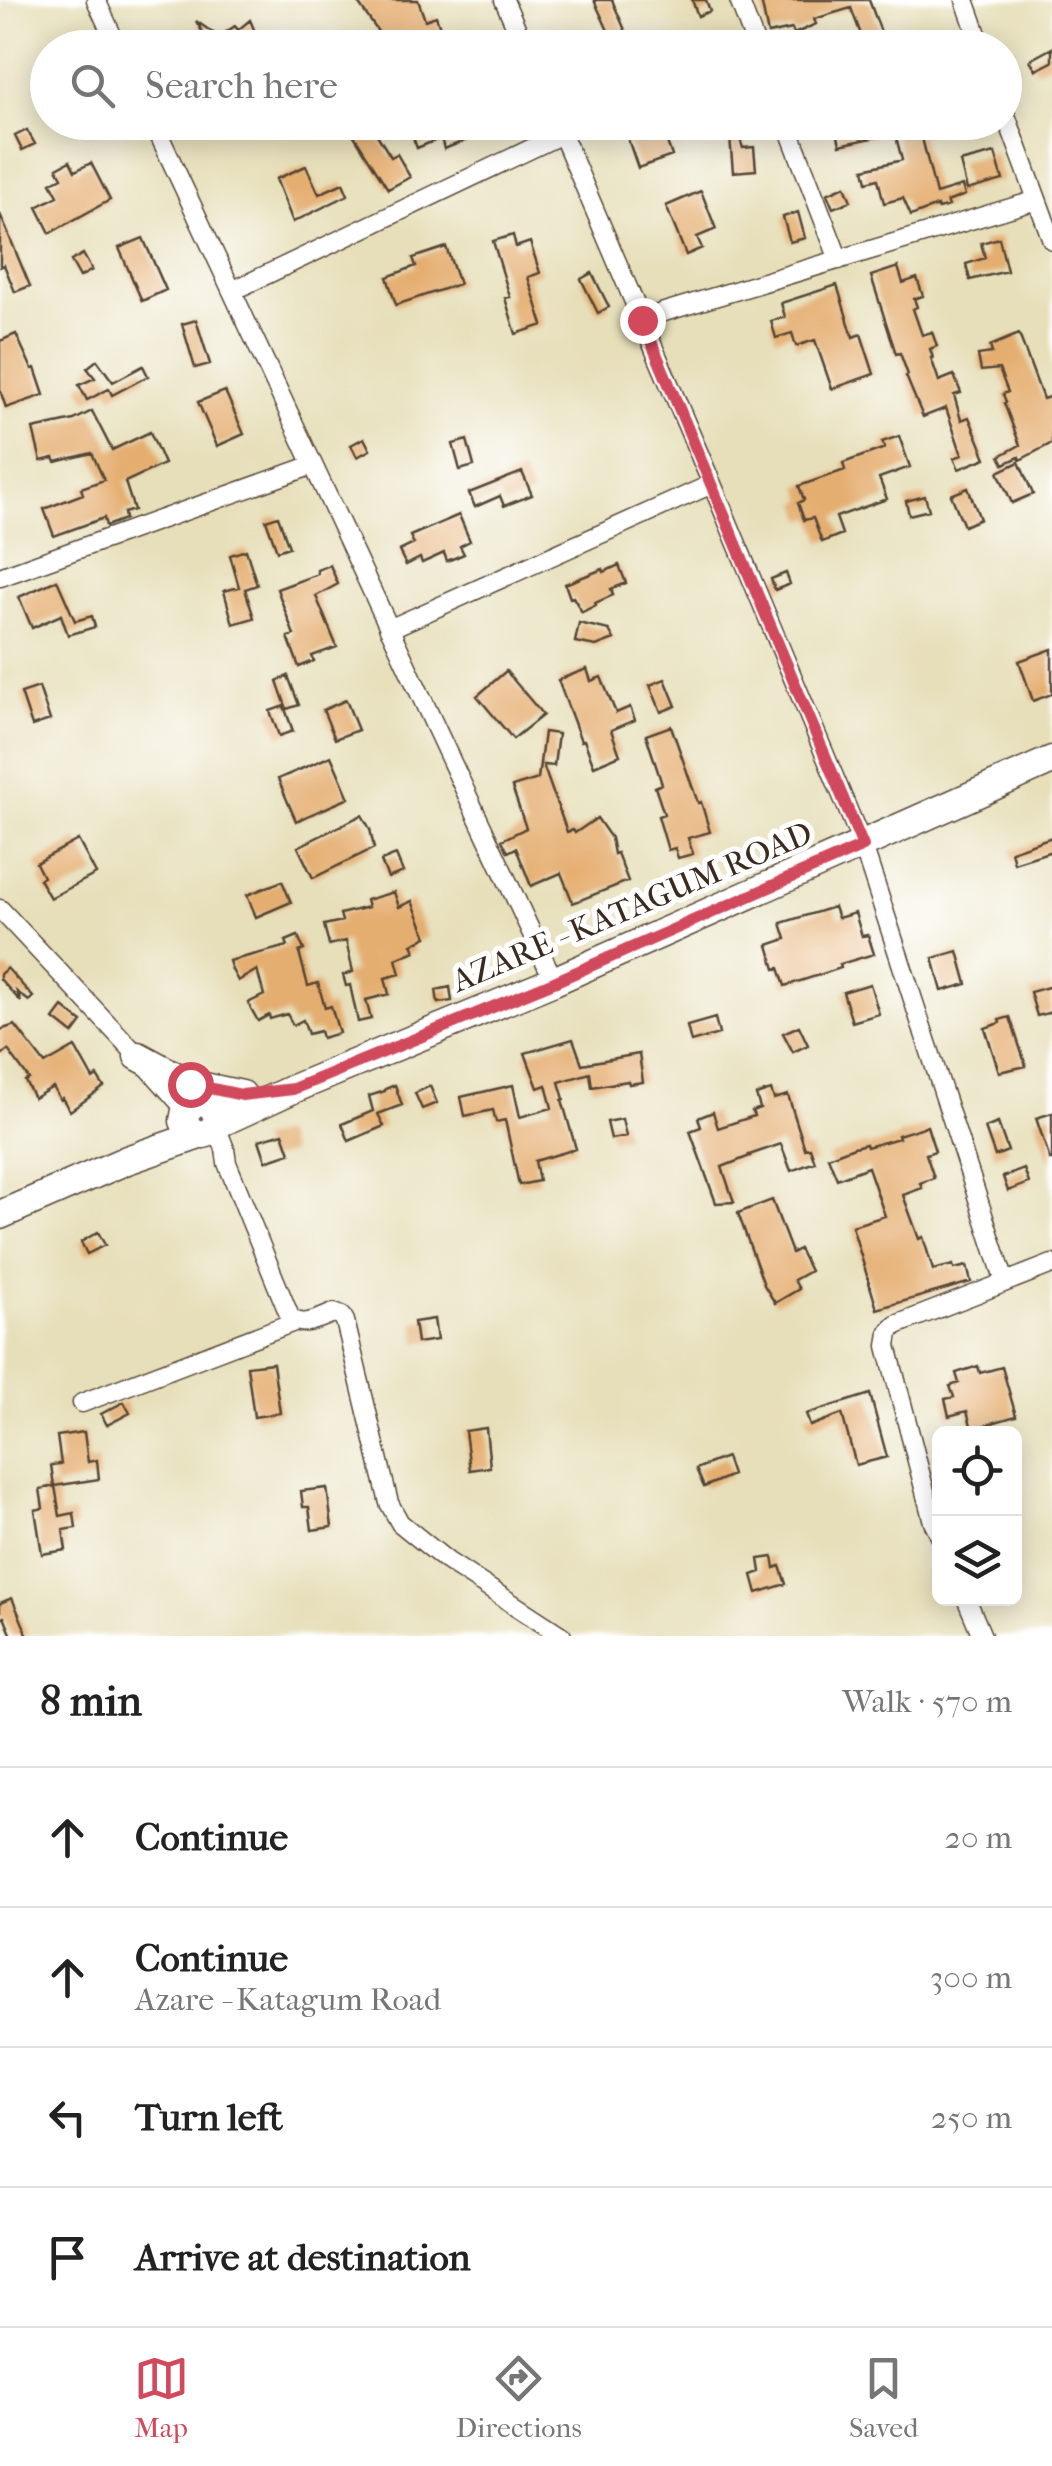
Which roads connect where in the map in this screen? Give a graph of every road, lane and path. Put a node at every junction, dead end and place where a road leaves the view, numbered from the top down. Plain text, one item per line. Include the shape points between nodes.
1 (96, 0) edge
2 (504, 0) edge
3 (738, 0) edge
4 (964, 0) edge
5 (110, 30) edge
6 (516, 30) edge
7 (750, 30) edge
8 (975, 30) edge
9 (162, 140) edge
10 (535, 140) edge
11 (564, 140) edge
12 (793, 140) edge
13 (1015, 140) edge
14 (1037, 200) junction
15 (1052, 240) edge
16 (839, 260) junction
17 (232, 291) junction
18 (642, 320) junction
19 (313, 465) junction
20 (712, 484) junction
21 (0, 576) edge
22 (389, 629) junction
23 (1052, 760) edge
24 (863, 846) junction
25 (0, 909) edge
26 (554, 982) junction
27 (138, 1056) junction
28 (293, 1089) junction
29 (242, 1095) junction
30 (202, 1121) junction
31 (0, 1215) edge
32 (1052, 1264) edge
33 (1005, 1282) junction
34 (294, 1322) junction
35 (82, 1403) dead end
36 (932, 1516) edge
37 (969, 1606) edge
38 (562, 1636) edge
39 (982, 1636) edge

1 - 5 street
2 - 6 street
3 - 7 street
4 - 8 street
9 - 17 street
10 - 17 street
11 - 18 street
12 - 16 street
13 - 14 street
14 - 15 street
14 - 16 street
16 - 18 street
17 - 19 street
18 - 20 street
19 - 21 street
19 - 22 street
20 - 22 street
20 - 24 street
22 - 26 street
23 - 24 main road, AZARE - KATAGUM ROAD
24 - 26 main road, AZARE - KATAGUM ROAD
24 - 33 street
25 - 27 street
26 - 28 main road, AZARE - KATAGUM ROAD
27 - 29 main road via 190,1084
27 - 30 street
28 - 29 main road, AZARE - KATAGUM ROAD
28 - 30 main road, AZARE - KATAGUM ROAD
29 - 30 main road, AZARE - KATAGUM ROAD
30 - 31 main road, AZARE - KATAGUM ROAD via 161,1130 127,1160
30 - 34 street
32 - 33 street
33 - 36 street via 890,1332 887,1346
34 - 35 street
34 - 38 street via 334,1313 345,1321 389,1503 400,1522
37 - 39 street

